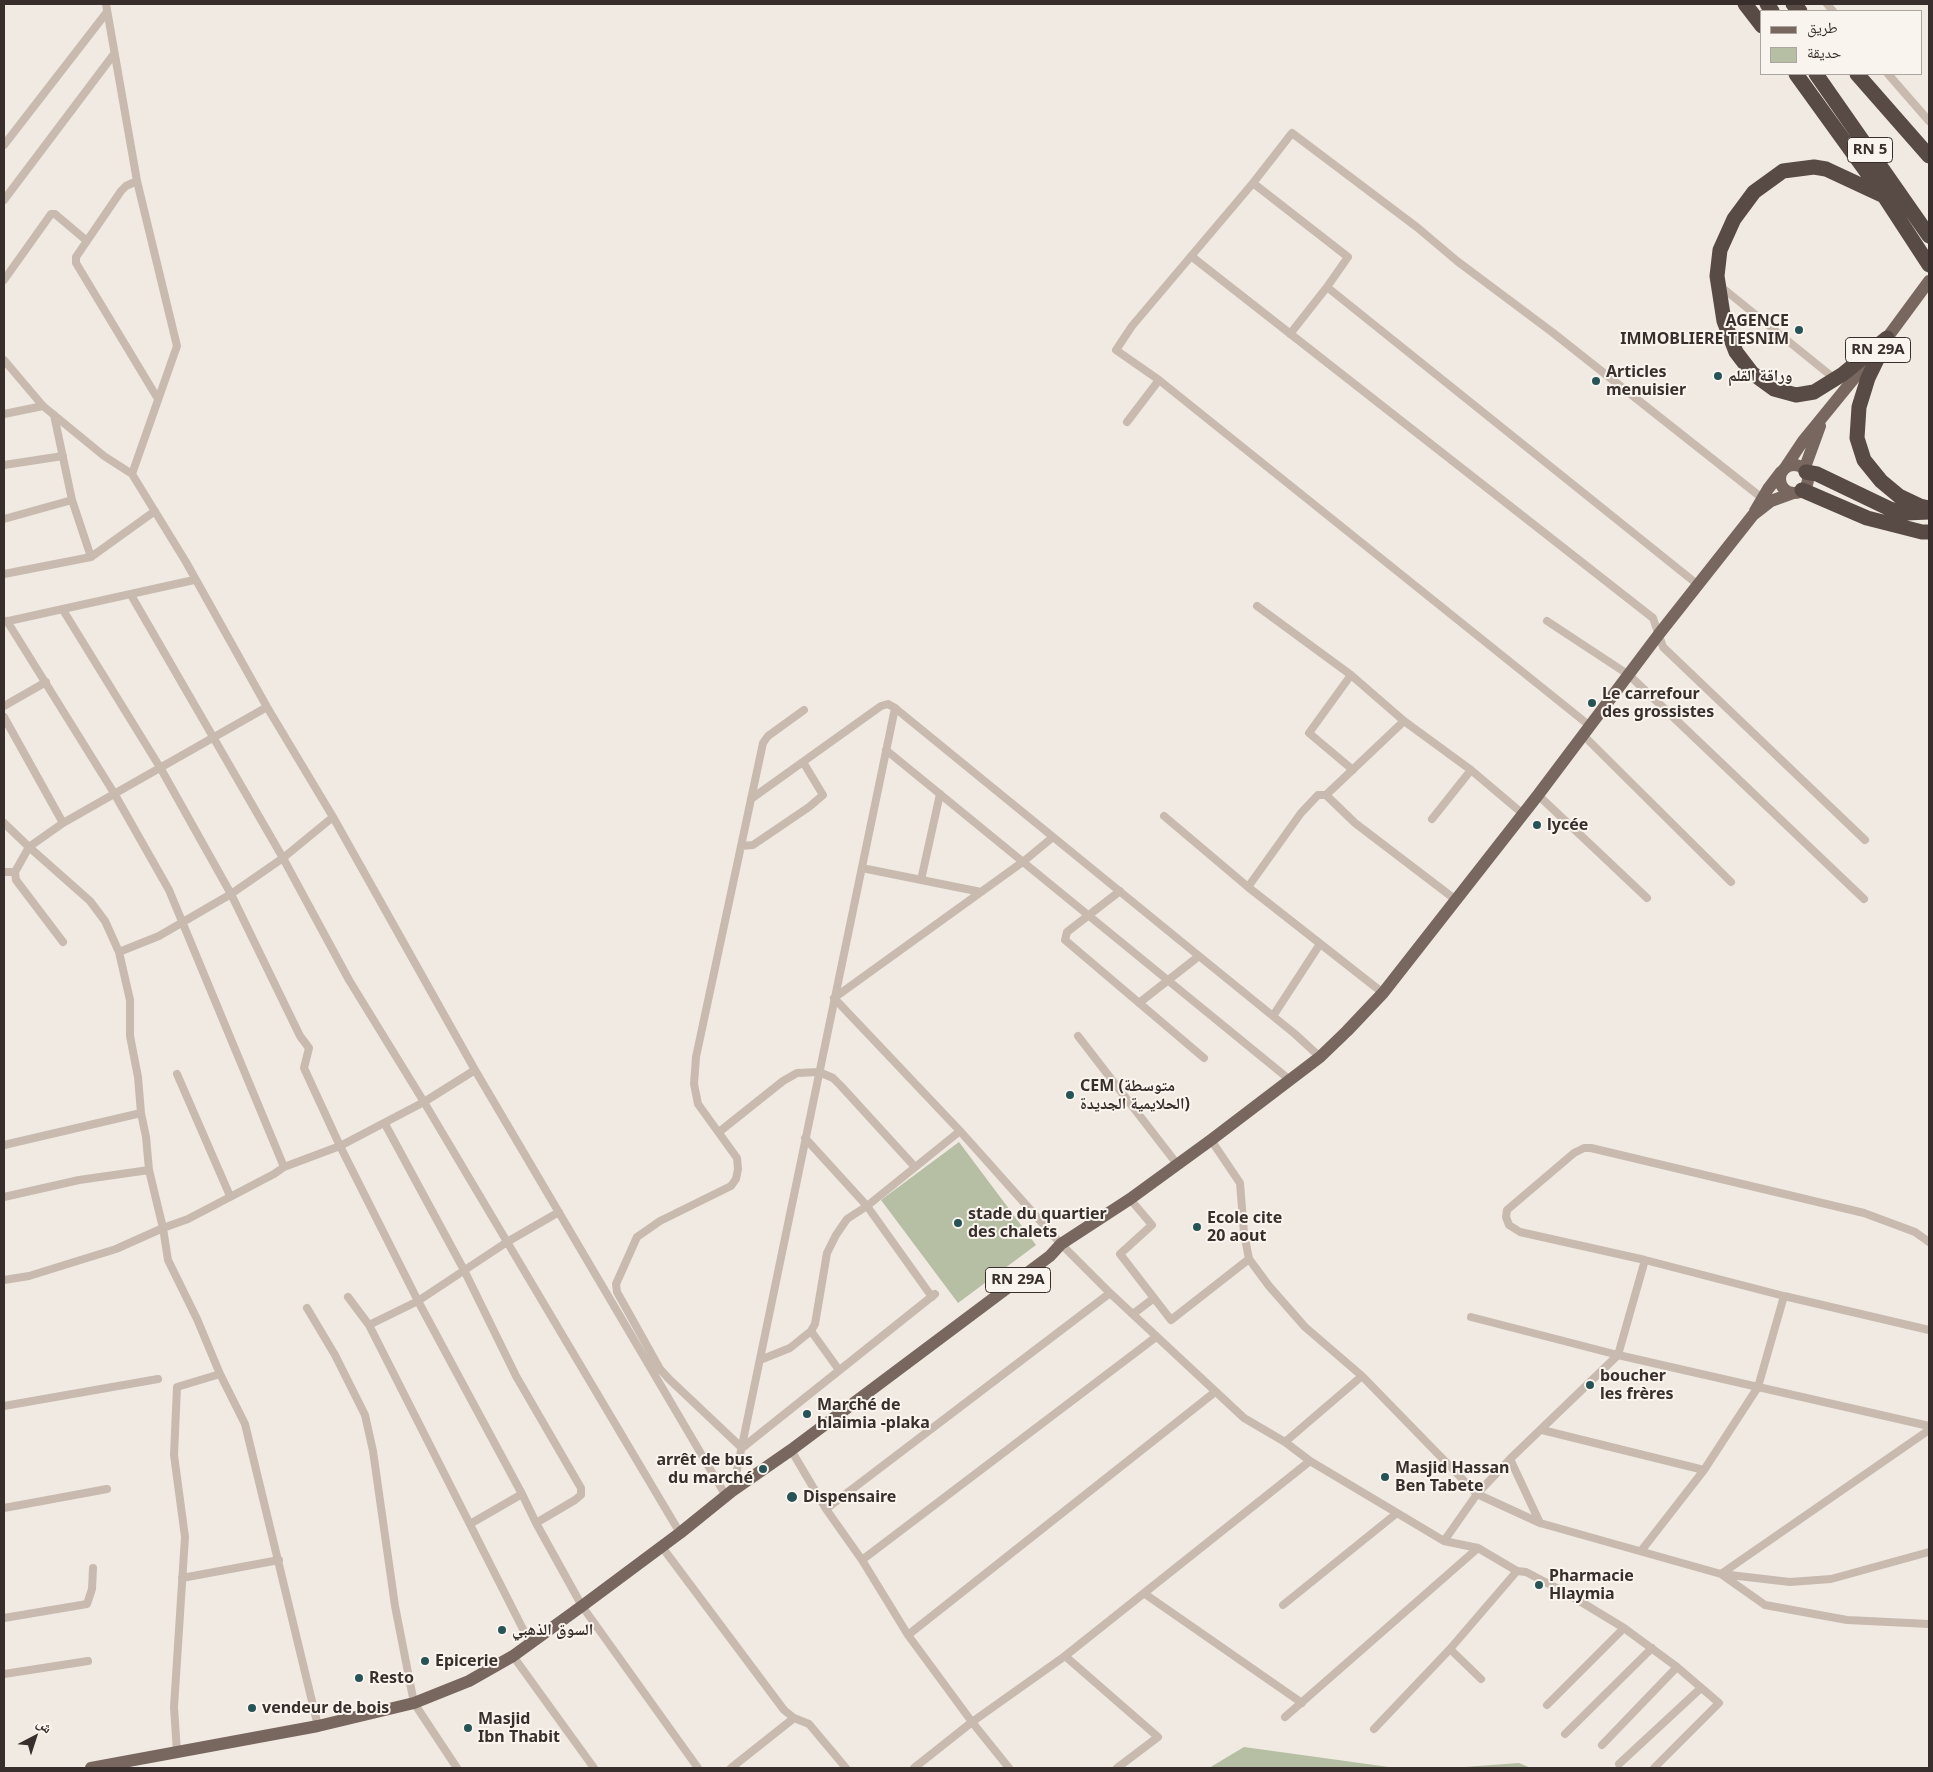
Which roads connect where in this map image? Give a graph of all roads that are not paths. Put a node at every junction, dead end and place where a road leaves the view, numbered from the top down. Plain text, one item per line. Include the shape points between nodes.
1 (1745, 4) edge
2 (106, 8) edge
3 (1760, 23) edge
4 (114, 54) junction
5 (1797, 75) edge
6 (1817, 75) edge
7 (1858, 75) edge
8 (1889, 75) edge
9 (1929, 121) edge
10 (4, 146) edge
11 (1929, 156) edge
12 (137, 181) junction
13 (1253, 183) junction
14 (1884, 196) junction
15 (4, 200) edge
16 (1926, 231) edge
17 (88, 240) junction
18 (1191, 256) junction
19 (1929, 265) edge
20 (4, 280) edge
21 (1929, 281) edge
22 (1326, 287) junction
23 (1725, 290) dead end
24 (1290, 334) junction
25 (1887, 338) junction
26 (4, 360) edge
27 (1836, 379) junction
28 (1160, 380) junction
29 (158, 399) junction
30 (43, 406) junction
31 (4, 414) edge
32 (54, 415) junction
33 (1823, 416) junction
34 (1127, 422) dead end
35 (63, 456) junction
36 (4, 465) edge
37 (1783, 470) junction
38 (1805, 471) junction
39 (132, 474) junction
40 (1798, 491) junction
41 (1762, 498) junction
42 (72, 500) junction
43 (1929, 508) edge
44 (155, 511) junction
45 (1929, 512) edge
46 (1753, 516) junction
47 (4, 519) edge
48 (1929, 532) edge
49 (91, 557) junction
50 (4, 574) edge
51 (194, 580) junction
52 (1697, 584) junction
53 (131, 595) junction
54 (1257, 606) dead end
55 (63, 610) junction
56 (1548, 621) dead end
57 (6, 622) edge
58 (1659, 634) junction
59 (1351, 674) junction
60 (1628, 675) junction
61 (46, 682) junction
62 (4, 706) edge
63 (267, 707) junction
64 (895, 708) junction
65 (804, 710) dead end
66 (4, 717) edge
67 (1404, 721) junction
68 (1587, 730) junction
69 (213, 738) junction
70 (886, 750) junction
71 (803, 762) junction
72 (160, 769) junction
73 (1353, 770) junction
74 (1471, 770) junction
75 (114, 793) junction
76 (940, 794) junction
77 (1326, 795) junction
78 (1538, 795) junction
79 (751, 799) junction
80 (1523, 814) junction
81 (1164, 816) dead end
82 (333, 817) junction
83 (1432, 819) dead end
84 (4, 823) edge
85 (63, 823) junction
86 (1053, 837) junction
87 (1866, 840) dead end
88 (741, 846) junction
89 (29, 847) junction
90 (283, 858) junction
91 (1024, 861) junction
92 (862, 868) junction
93 (4, 872) edge
94 (15, 872) junction
95 (921, 880) junction
96 (1731, 882) dead end
97 (1248, 887) junction
98 (1120, 891) junction
99 (980, 892) junction
100 (231, 894) junction
101 (1647, 898) dead end
102 (1864, 899) dead end
103 (1456, 900) junction
104 (1089, 916) junction
105 (183, 920) junction
106 (63, 942) dead end
107 (1320, 944) junction
108 (119, 952) junction
109 (1199, 956) junction
110 (1169, 981) junction
111 (1383, 993) junction
112 (834, 998) junction
113 (1139, 1003) junction
114 (1273, 1016) junction
115 (1078, 1036) dead end
116 (1320, 1057) junction
117 (1204, 1058) dead end
118 (475, 1070) junction
119 (819, 1072) junction
120 (177, 1074) dead end
121 (1290, 1080) junction
122 (424, 1102) junction
123 (141, 1113) junction
124 (385, 1124) junction
125 (960, 1130) junction
126 (719, 1132) junction
127 (805, 1138) junction
128 (1211, 1140) junction
129 (4, 1145) edge
130 (340, 1146) junction
131 (1178, 1164) junction
132 (284, 1167) junction
133 (915, 1167) junction
134 (149, 1170) junction
135 (230, 1196) junction
136 (4, 1197) edge
137 (1130, 1199) junction
138 (867, 1206) junction
139 (559, 1212) junction
140 (163, 1228) junction
141 (507, 1242) junction
142 (1929, 1242) edge
143 (1061, 1244) junction
144 (1249, 1259) junction
145 (1645, 1260) junction
146 (464, 1270) junction
147 (4, 1280) edge
148 (1110, 1293) junction
149 (1784, 1296) junction
150 (348, 1297) dead end
151 (1154, 1298) junction
152 (418, 1301) junction
153 (307, 1308) dead end
154 (1134, 1314) junction
155 (1471, 1317) dead end
156 (369, 1325) junction
157 (1929, 1330) edge
158 (811, 1331) junction
159 (1156, 1336) junction
160 (1618, 1355) junction
161 (760, 1360) junction
162 (839, 1370) junction
163 (220, 1374) junction
164 (1362, 1376) junction
165 (158, 1379) dead end
166 (1758, 1387) junction
167 (1215, 1392) junction
168 (4, 1406) edge
169 (1929, 1426) edge
170 (1542, 1430) junction
171 (1929, 1430) edge
172 (1285, 1442) junction
173 (742, 1448) junction
174 (791, 1450) junction
175 (1510, 1459) junction
176 (1310, 1461) junction
177 (1704, 1470) junction
178 (107, 1489) dead end
179 (522, 1494) junction
180 (729, 1494) junction
181 (1477, 1494) junction
182 (4, 1508) edge
183 (826, 1509) junction
184 (1397, 1513) junction
185 (536, 1523) junction
186 (1540, 1523) junction
187 (470, 1524) junction
188 (680, 1533) junction
189 (1444, 1541) junction
190 (662, 1546) junction
191 (1478, 1548) junction
192 (1641, 1551) junction
193 (1929, 1552) edge
194 (279, 1560) junction
195 (862, 1560) junction
196 (92, 1568) dead end
197 (1517, 1571) junction
198 (1721, 1574) junction
199 (182, 1578) junction
200 (1144, 1594) junction
201 (1283, 1605) dead end
202 (582, 1606) junction
203 (4, 1618) edge
204 (1929, 1624) edge
205 (1624, 1628) junction
206 (908, 1635) junction
207 (530, 1643) junction
208 (1652, 1648) junction
209 (1450, 1649) junction
210 (512, 1656) junction
211 (1066, 1656) junction
212 (88, 1661) dead end
213 (1678, 1667) junction
214 (4, 1674) edge
215 (1481, 1679) dead end
216 (1701, 1688) junction
217 (414, 1703) junction
218 (1302, 1703) junction
219 (1547, 1705) dead end
220 (1285, 1717) dead end
221 (794, 1718) junction
222 (972, 1722) junction
223 (318, 1726) junction
224 (1374, 1729) dead end
225 (1565, 1734) dead end
226 (1602, 1745) dead end
227 (177, 1752) junction
228 (1620, 1764) dead end
229 (920, 1767) edge
230 (91, 1768) edge
231 (457, 1768) edge
232 (594, 1768) edge
233 (698, 1768) edge
234 (731, 1768) edge
235 (846, 1768) edge
236 (1009, 1768) edge
237 (1117, 1768) edge
238 (1654, 1768) edge

1 - 3 highway
2 - 4 street
2 - 10 street
4 - 12 street
4 - 15 street
5 - 14 highway, RN 5
6 - 16 highway, RN 5
7 - 11 highway
8 - 9 street
12 - 17 street via 121,191
12 - 29 street via 177,346
13 - 18 street
13 - 22 street via 1348,257
13 - 41 street via 1292,133
14 - 19 highway, RN 5
14 - 27 highway via 1826,169 1814,167 1783,171 1754,192 1734,219 1717,261 1724,321 1736,352 1752,373 1774,389 1796,395 1814,392
17 - 20 street via 53,213
17 - 29 street via 76,257 79,270
18 - 24 street
18 - 28 street via 1116,350
21 - 25 main road, RN 29A
22 - 24 street
22 - 52 street
23 - 27 street
24 - 58 street via 1653,618
25 - 27 highway
25 - 33 main road, RN 29A
25 - 43 highway via 1868,378 1859,407 1857,438 1864,460 1881,480 1898,496
26 - 30 street
28 - 34 street
28 - 68 street
29 - 39 street
30 - 31 street
30 - 32 street
32 - 35 street
32 - 39 street via 104,456
33 - 37 main road
33 - 38 main road
35 - 36 street
35 - 42 street
37 - 38 main road via 1794,465
37 - 40 main road via 1780,476 1784,489
37 - 41 main road
38 - 40 main road via 1807,482
38 - 45 highway via 1890,509 1906,513
39 - 44 street
40 - 46 main road via 1772,502
40 - 48 highway via 1867,518
41 - 46 main road
42 - 47 street
42 - 49 street
44 - 49 street
44 - 51 street
46 - 52 main road, RN 29A
49 - 50 street
51 - 53 street
51 - 63 street
52 - 58 main road, RN 29A
53 - 55 street
53 - 69 street
54 - 59 street
55 - 57 street
55 - 72 street
56 - 60 street
57 - 61 street
58 - 60 main road, RN 29A
58 - 87 street via 1663,647
59 - 67 street
59 - 73 street via 1309,733
60 - 68 main road, RN 29A
60 - 102 street
61 - 62 street
61 - 75 street
63 - 69 street
63 - 82 street
64 - 70 street
64 - 71 street via 888,704 881,706
64 - 86 street
65 - 79 street via 763,743
66 - 85 street
67 - 73 street
67 - 74 street
68 - 78 main road, RN 29A
68 - 96 street
69 - 72 street
69 - 90 street
70 - 76 street
70 - 92 street
71 - 79 street
71 - 88 street via 823,795 753,845
72 - 75 street
72 - 100 street
73 - 77 street
74 - 80 street
74 - 83 street
75 - 85 street
75 - 105 street
76 - 91 street
76 - 95 street
77 - 97 street via 1318,795 1301,814
77 - 103 street via 1355,822
78 - 80 main road, RN 29A
78 - 101 street
79 - 88 street
80 - 103 main road, RN 29A
81 - 97 street
82 - 90 street
82 - 118 street
84 - 89 street
85 - 89 street
86 - 91 street
86 - 98 street
88 - 126 street via 710,985 694,1084 698,1104
89 - 94 street
89 - 108 street via 90,900 105,921
90 - 100 street
90 - 122 street via 349,980
91 - 99 street
91 - 104 street
92 - 95 street
92 - 112 street
93 - 94 street
94 - 106 street via 16,880
95 - 99 street
97 - 107 street
98 - 104 street
98 - 109 street
99 - 112 street
100 - 105 street
100 - 130 street via 308,1048 304,1068
103 - 111 main road, RN 29A
104 - 110 street
104 - 113 street via 1067,932 1065,940
105 - 108 street via 159,936
105 - 132 street
107 - 111 street
107 - 114 street
108 - 123 street via 130,1000 130,1036
109 - 110 street
109 - 114 street
110 - 113 street
110 - 121 street
111 - 116 main road, RN 29A
112 - 119 street
112 - 125 street
113 - 117 street
114 - 116 street
115 - 131 street
116 - 121 main road, RN 29A
118 - 122 street
118 - 139 street
119 - 126 street via 797,1074 783,1081
119 - 127 street
119 - 133 street via 833,1078
120 - 135 street
121 - 128 main road, RN 29A
122 - 124 street
122 - 141 street
123 - 129 street
123 - 134 street
124 - 130 street
124 - 146 street
125 - 133 street
125 - 143 street
126 - 173 street via 737,1158 736,1178 731,1186 660,1221 637,1237 616,1284 617,1292 668,1380
127 - 138 street
127 - 161 street
128 - 131 main road, RN 29A
128 - 144 street via 1240,1183
130 - 132 street
130 - 152 street
131 - 137 main road, RN 29A
132 - 135 street
133 - 138 street
134 - 136 street via 79,1180
134 - 140 street
135 - 140 street via 188,1219
137 - 143 main road, RN 29A
137 - 151 street via 1152,1225 1120,1254
138 - 158 street via 847,1219 827,1253 815,1324
138 - 162 street via 933,1295
139 - 141 street
139 - 180 street
140 - 147 street via 116,1249 29,1276
140 - 163 street via 168,1260
141 - 146 street
141 - 188 street
142 - 145 street via 1915,1232 1864,1212 1591,1148 1574,1153 1507,1210 1508,1225 1520,1232
143 - 148 street
143 - 174 main road, RN 29A via 1050,1256
144 - 151 street via 1171,1320
144 - 164 street via 1305,1327
145 - 149 street
145 - 160 street
146 - 152 street
146 - 185 street via 516,1376 581,1488 581,1495 575,1500
148 - 154 street
148 - 183 street
149 - 157 street
149 - 166 street
150 - 156 street
151 - 154 street
152 - 156 street
152 - 179 street
153 - 217 street via 365,1415
154 - 159 street
155 - 160 street
156 - 187 street
158 - 161 street via 790,1348
158 - 162 street
159 - 167 street
159 - 195 street
160 - 166 street
160 - 170 street
161 - 173 street
162 - 173 street
163 - 194 street via 244,1424
163 - 199 street via 177,1387 174,1455 185,1537
164 - 172 street
164 - 181 street
165 - 168 street
166 - 169 street
166 - 177 street
167 - 172 street via 1244,1418
167 - 206 street
170 - 175 street
170 - 177 street
171 - 198 street
172 - 176 street
173 - 180 street
174 - 180 main road, RN 29A
174 - 183 street
175 - 181 street
175 - 186 street
176 - 184 street
176 - 200 street
177 - 192 street
178 - 182 street
179 - 185 street
179 - 187 street
180 - 188 main road, RN 29A
181 - 186 street
181 - 189 street
183 - 195 street
184 - 189 street
184 - 201 street
185 - 202 street
186 - 192 street
187 - 207 street
188 - 190 main road, RN 29A
189 - 191 street
190 - 202 main road, RN 29A
190 - 221 street via 784,1710
191 - 197 street
191 - 218 street
192 - 198 street
193 - 198 street via 1831,1579 1790,1582
194 - 199 street
194 - 223 street
195 - 206 street
196 - 203 street via 92,1589 87,1604
197 - 205 street via 1526,1572 1568,1594
197 - 209 street
198 - 204 street via 1766,1604 1847,1620
199 - 227 street via 174,1706
200 - 211 street
200 - 218 street
202 - 207 main road, RN 29A
202 - 233 street
205 - 208 street
205 - 219 street
206 - 222 street
207 - 210 main road, RN 29A
208 - 213 street
208 - 225 street
209 - 215 street
209 - 224 street
210 - 217 main road, RN 29A via 469,1681
210 - 232 street
211 - 222 street
211 - 237 street via 1158,1737
212 - 214 street
213 - 216 street
213 - 226 street
216 - 228 street
216 - 238 street via 1719,1703
217 - 223 main road, RN 29A
217 - 231 street
218 - 220 street
221 - 234 street
221 - 235 street via 809,1724
222 - 229 street
222 - 236 street
223 - 227 main road, RN 29A
227 - 230 main road, RN 29A

